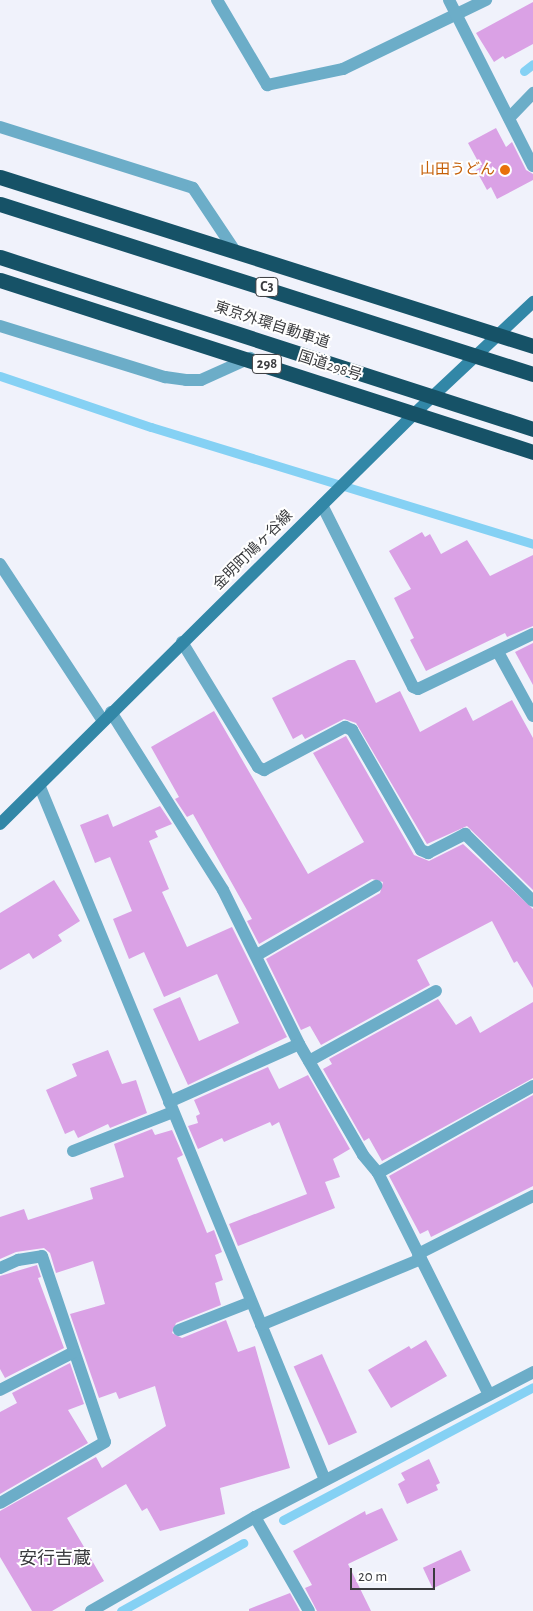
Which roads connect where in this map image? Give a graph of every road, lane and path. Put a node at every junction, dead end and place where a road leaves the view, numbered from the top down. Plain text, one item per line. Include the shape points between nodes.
1 (218, 0) edge
2 (450, 0) edge
3 (486, 0) edge
4 (457, 15) junction
5 (533, 93) edge
6 (509, 118) junction
7 (0, 127) edge
8 (533, 166) edge
9 (0, 176) edge
10 (0, 204) edge
11 (233, 248) junction
12 (0, 257) edge
13 (0, 280) edge
14 (533, 302) edge
15 (0, 326) edge
16 (499, 334) junction
17 (533, 346) edge
18 (250, 358) junction
19 (533, 374) edge
20 (416, 412) junction
21 (533, 428) edge
22 (533, 452) edge
23 (322, 505) junction
24 (0, 564) edge
25 (533, 634) edge
26 (182, 642) junction
27 (498, 652) junction
28 (107, 716) junction
29 (533, 716) edge
30 (40, 787) junction
31 (0, 824) edge
32 (376, 886) dead end
33 (533, 902) edge
34 (257, 955) junction
35 (436, 992) dead end
36 (299, 1044) junction
37 (309, 1061) junction
38 (533, 1086) edge
39 (171, 1107) junction
40 (73, 1151) dead end
41 (378, 1173) junction
42 (533, 1196) edge
43 (420, 1257) junction
44 (0, 1268) edge
45 (251, 1302) junction
46 (261, 1325) junction
47 (178, 1330) dead end
48 (74, 1352) junction
49 (533, 1372) edge
50 (0, 1390) edge
51 (489, 1395) junction
52 (325, 1480) junction
53 (0, 1503) edge
54 (255, 1517) junction
55 (91, 1611) edge
56 (309, 1611) edge

1 - 4 street via 267,85 343,69
2 - 4 street
3 - 4 street
4 - 6 street
5 - 6 street
6 - 8 street
7 - 11 street via 193,188
9 - 11 highway
10 - 19 highway, C3, bridge
11 - 16 highway
12 - 21 highway, 東京外環自動車道, bridge
13 - 18 highway, 国道298号 / 298
14 - 16 main road, 金明町鳩ヶ谷線
15 - 18 street via 165,377 186,380 200,380
16 - 17 highway
16 - 20 main road, 金明町鳩ヶ谷線
18 - 20 highway, 国道298号 / 298
20 - 22 highway, 国道298号 / 298
20 - 23 main road, 金明町鳩ヶ谷線
23 - 26 main road, 金明町鳩ヶ谷線
23 - 27 street via 413,687 418,689
24 - 28 street
25 - 27 street
26 - 28 main road, 金明町鳩ヶ谷線
26 - 33 street via 258,767 264,770 345,727 352,730 421,850 428,852 465,834
27 - 29 street
28 - 30 main road, 金明町鳩ヶ谷線
28 - 34 street via 223,890
30 - 31 main road, 金明町鳩ヶ谷線
30 - 39 street
32 - 34 street
34 - 36 street
35 - 37 street
36 - 37 street
36 - 39 street
37 - 41 street via 363,1155
38 - 41 street
39 - 40 street
39 - 45 street
41 - 43 street
42 - 43 street
43 - 46 street
43 - 51 street
44 - 48 street via 18,1260 42,1256
45 - 46 street
45 - 47 street
46 - 52 street
48 - 50 street
48 - 53 street via 105,1442
49 - 51 street
51 - 52 street
52 - 54 street
54 - 55 street
54 - 56 street

